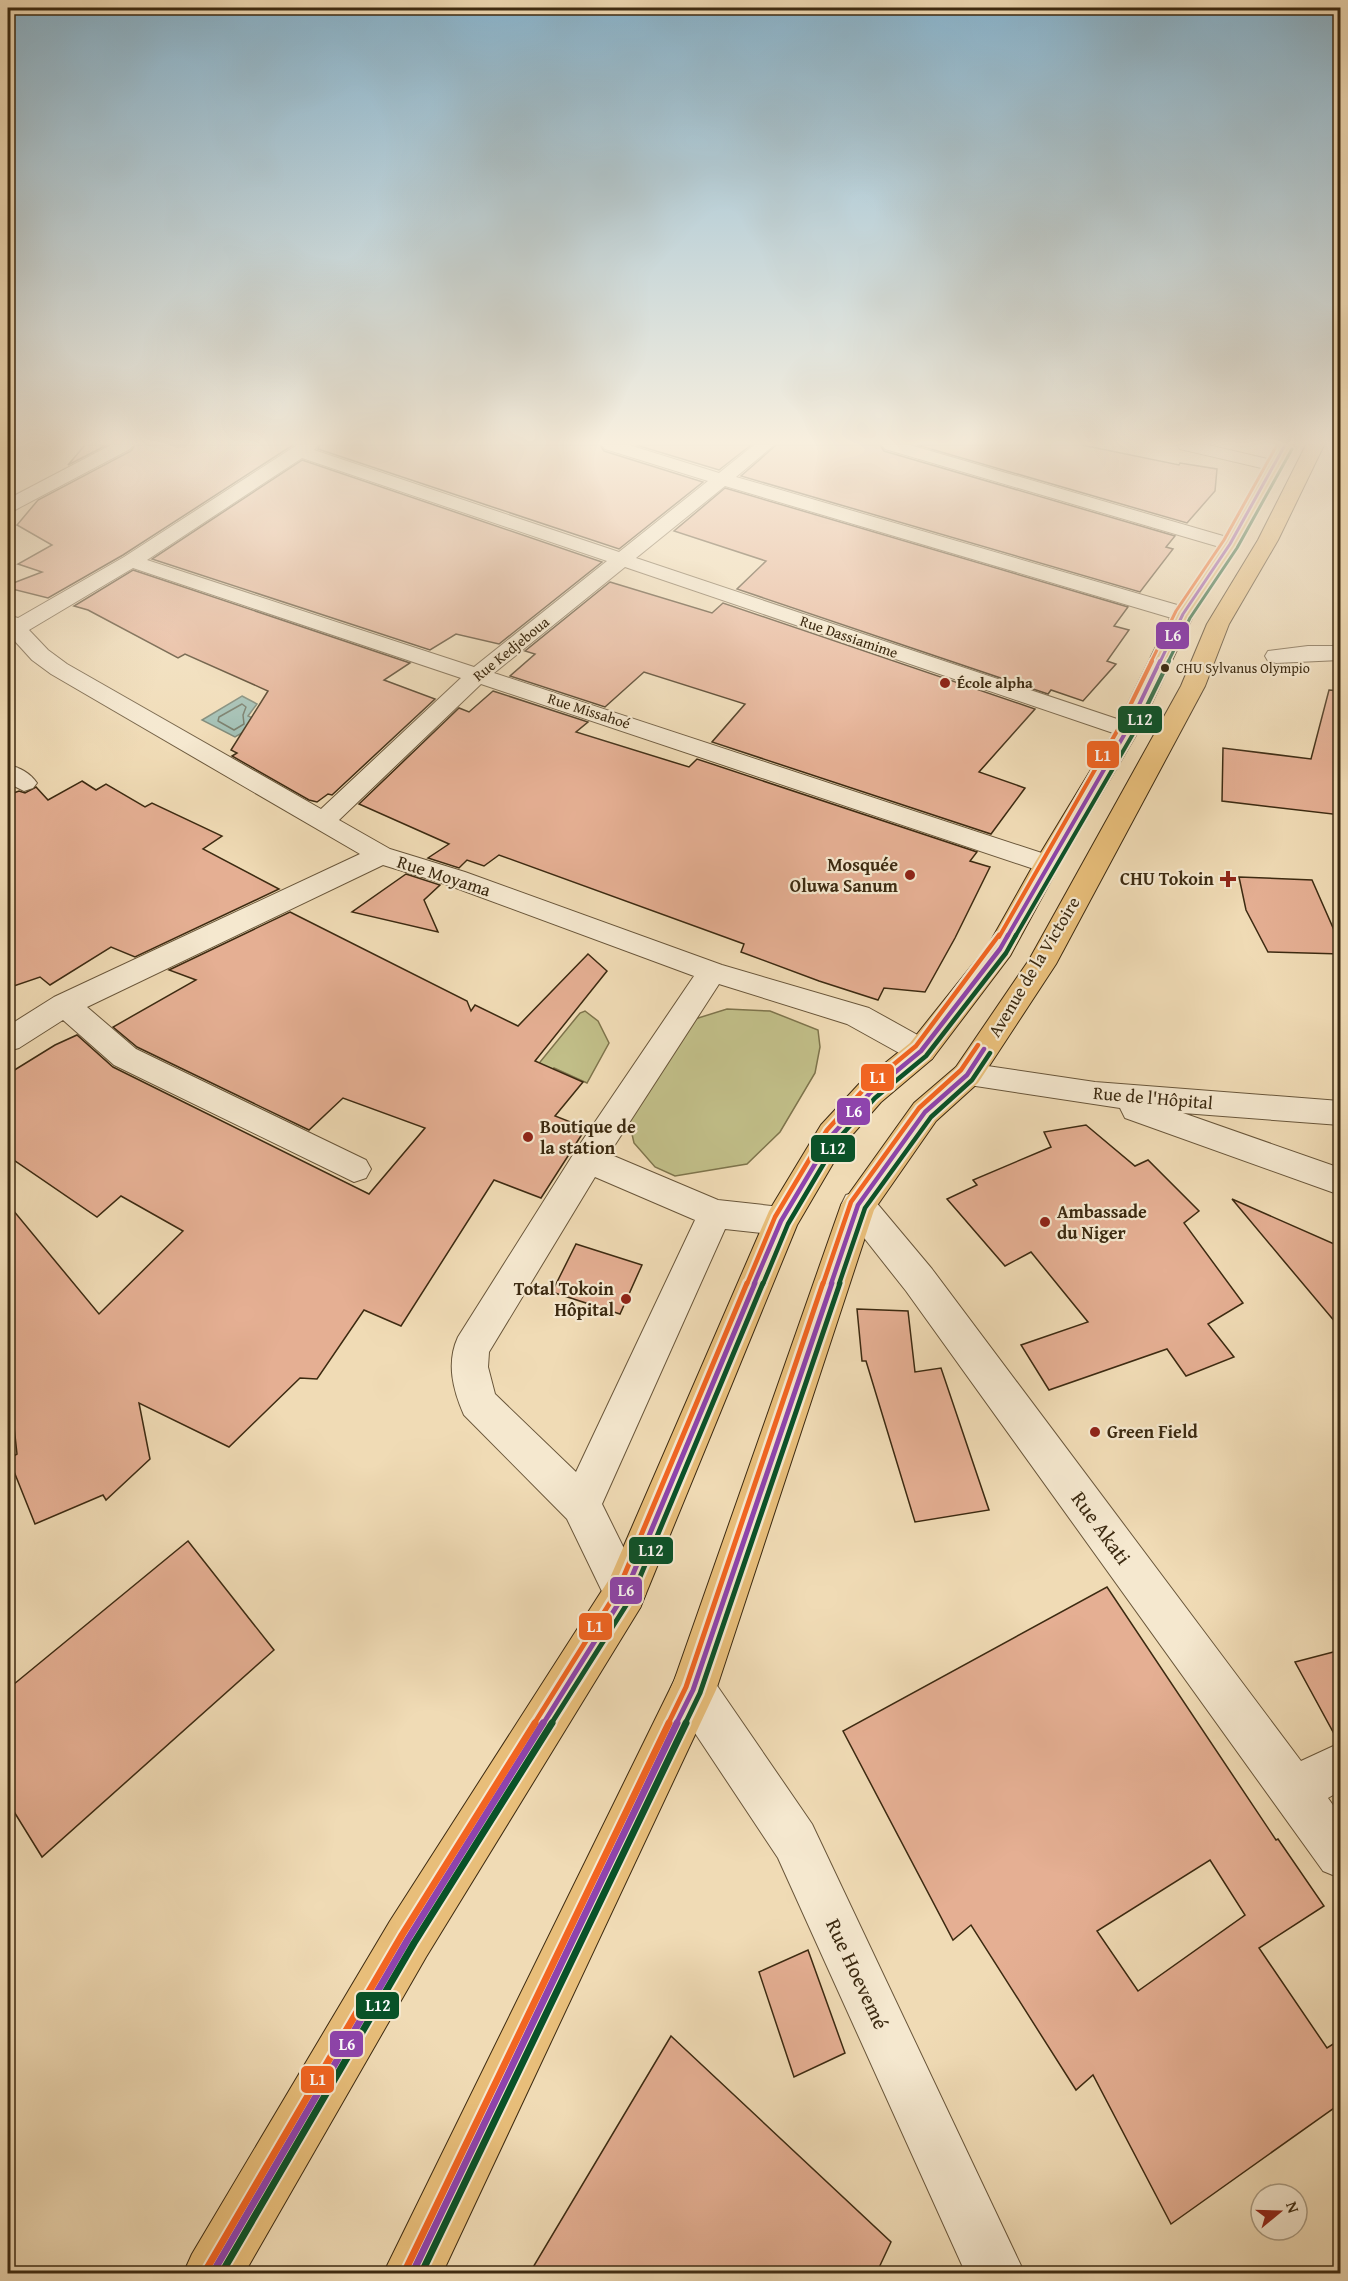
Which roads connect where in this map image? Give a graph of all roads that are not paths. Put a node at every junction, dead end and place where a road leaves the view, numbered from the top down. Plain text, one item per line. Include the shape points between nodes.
1 (146, 551) edge
2 (597, 551) edge
3 (632, 551) edge
4 (969, 551) edge
5 (1225, 551) edge
6 (1261, 551) edge
7 (621, 560) junction
8 (131, 561) junction
9 (1183, 614) junction
10 (1218, 624) junction
11 (10, 628) edge
12 (1341, 653) edge
13 (1276, 656) dead end
14 (479, 674) junction
15 (1127, 730) junction
16 (323, 820) junction
17 (381, 855) junction
18 (1047, 864) junction
19 (712, 972) junction
20 (65, 1005) junction
21 (8, 1040) edge
22 (921, 1051) junction
23 (967, 1075) junction
24 (1095, 1094) junction
25 (1341, 1113) edge
26 (588, 1159) junction
27 (354, 1169) dead end
28 (1341, 1182) edge
29 (858, 1205) junction
30 (715, 1214) junction
31 (781, 1221) junction
32 (581, 1504) junction
33 (625, 1593) junction
34 (693, 1690) junction
35 (1341, 1766) edge
36 (1293, 1791) junction
37 (1341, 1854) edge
38 (212, 2274) edge
39 (412, 2274) edge
40 (996, 2274) edge

1 - 8 street
2 - 7 street, Rue Dassiamime
3 - 7 street, Rue Kedjeboua
4 - 9 street
5 - 9 highway
6 - 10 highway, Avenue de la Victoire
7 - 14 street, Rue Kedjeboua
7 - 15 street, Rue Dassiamime
8 - 11 street
8 - 14 street, Rue Missahoé
9 - 10 highway
9 - 15 highway
10 - 23 highway, Avenue de la Victoire via 1193,686 1041,964
11 - 16 street, Rue Moyama via 59,669
12 - 13 street
14 - 16 street, Rue Kedjeboua
14 - 18 street, Rue Missahoé
15 - 18 highway
16 - 17 street, Rue Moyama
17 - 19 street, Rue Moyama
17 - 20 street
18 - 22 highway via 1000,949
19 - 22 street, Rue Moyama via 858,1016
19 - 26 street
20 - 21 street
20 - 27 street via 125,1057
22 - 23 highway
22 - 31 highway via 870,1093 833,1134
23 - 24 street, Rue de l'Hôpital
23 - 29 highway, Avenue de la Victoire via 925,1112
24 - 25 street, Rue de l'Hôpital
24 - 28 street
26 - 30 street
26 - 32 street via 471,1349 469,1367 478,1403
29 - 34 highway, Avenue de la Victoire
29 - 36 street, Rue Akati via 919,1280
30 - 31 street
30 - 32 street
31 - 33 highway
32 - 33 street
33 - 38 highway via 408,1939
34 - 39 highway, Avenue de la Victoire
34 - 40 street, Rue Hoevemé via 795,1840
35 - 36 street
36 - 37 street, Rue Akati

